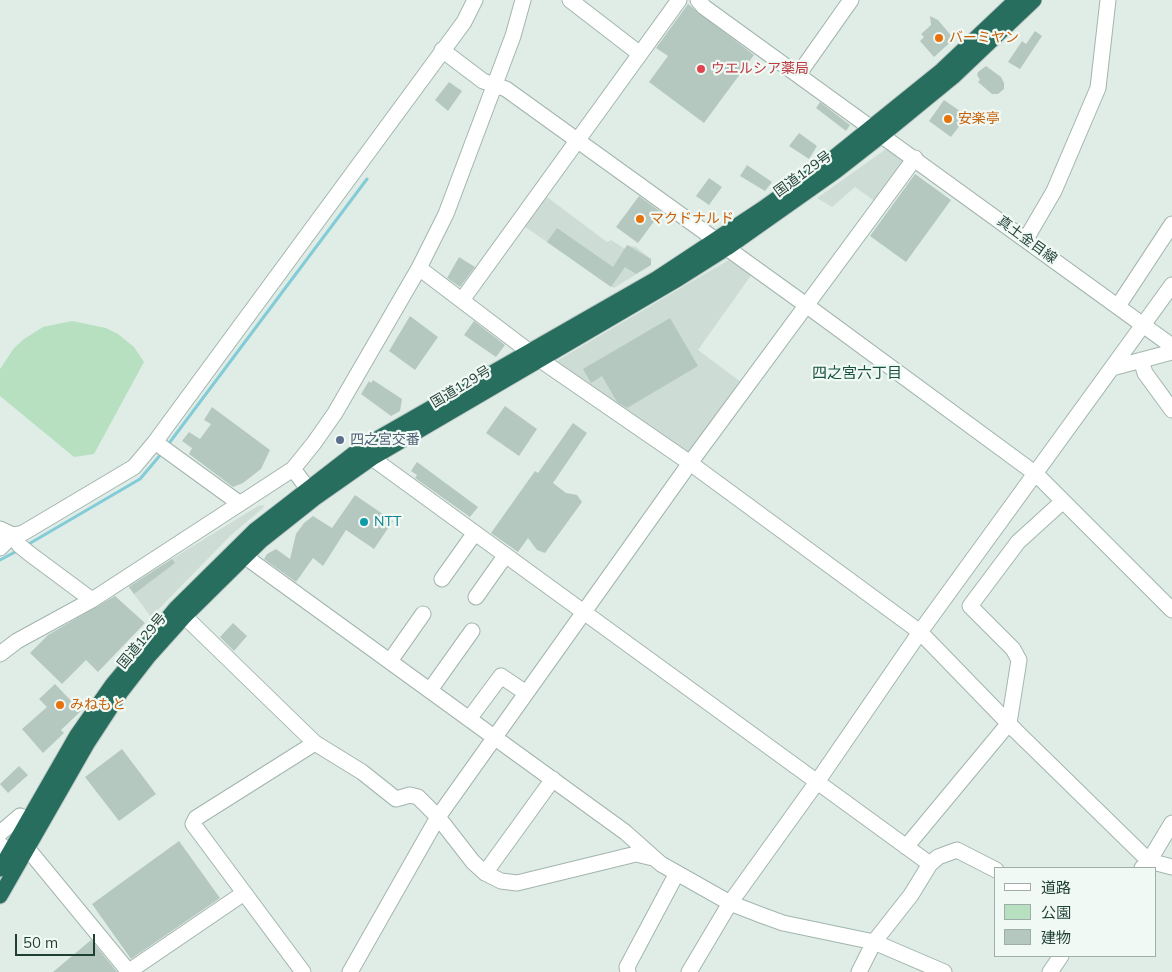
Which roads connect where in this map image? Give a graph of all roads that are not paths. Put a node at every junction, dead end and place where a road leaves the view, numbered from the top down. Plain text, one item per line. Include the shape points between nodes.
1 (476, 0) edge
2 (523, 0) edge
3 (570, 0) edge
4 (679, 0) edge
5 (698, 0) edge
6 (851, 0) edge
7 (1016, 0) edge
8 (1034, 0) edge
9 (1108, 0) edge
10 (442, 50) junction
11 (640, 54) junction
12 (798, 75) junction
13 (495, 86) junction
14 (876, 131) junction
15 (577, 141) junction
16 (915, 158) junction
17 (1172, 224) edge
18 (1026, 239) junction
19 (721, 244) junction
20 (419, 268) junction
21 (1172, 285) edge
22 (462, 300) junction
23 (806, 304) junction
24 (1118, 306) junction
25 (1144, 324) junction
26 (1172, 346) edge
27 (1172, 352) edge
28 (535, 356) junction
29 (1140, 360) junction
30 (1112, 368) junction
31 (1172, 410) edge
32 (155, 442) junction
33 (372, 458) junction
34 (690, 463) junction
35 (293, 469) junction
36 (1036, 474) junction
37 (311, 493) junction
38 (1062, 502) junction
39 (239, 503) junction
40 (474, 534) junction
41 (15, 541) edge
42 (0, 548) edge
43 (239, 553) junction
44 (505, 556) junction
45 (442, 579) dead end
46 (476, 597) dead end
47 (92, 600) junction
48 (1172, 610) edge
49 (180, 613) junction
50 (583, 613) junction
51 (423, 614) dead end
52 (472, 631) dead end
53 (920, 632) junction
54 (0, 641) edge
55 (16, 641) junction
56 (0, 654) edge
57 (390, 661) junction
58 (430, 690) junction
59 (526, 693) junction
60 (469, 719) junction
61 (1009, 724) junction
62 (494, 737) junction
63 (315, 742) junction
64 (553, 779) junction
65 (817, 782) junction
66 (438, 817) junction
67 (28, 820) junction
68 (1172, 823) edge
69 (0, 833) edge
70 (906, 847) junction
71 (5, 848) edge
72 (27, 848) junction
73 (655, 858) junction
74 (930, 864) junction
75 (1145, 865) edge
76 (1172, 867) edge
77 (0, 869) edge
78 (994, 869) edge
79 (485, 873) junction
80 (677, 873) junction
81 (244, 893) junction
82 (0, 896) edge
83 (730, 903) junction
84 (874, 942) junction
85 (1060, 957) edge
86 (924, 968) edge
87 (354, 971) edge
88 (128, 972) edge
89 (303, 972) edge
90 (628, 972) edge
91 (689, 972) edge
92 (859, 972) edge
93 (944, 972) edge
94 (1050, 972) edge

1 - 10 street
2 - 13 street
3 - 11 street
4 - 11 street
5 - 12 street, 真土金目線
6 - 12 street
7 - 14 highway, 国道129号
8 - 14 highway, 国道129号 via 953,77
9 - 18 street via 1098,88 1054,191
10 - 13 street via 483,81
10 - 32 street
11 - 15 street
12 - 14 street, 真土金目線
13 - 15 street via 506,90
13 - 20 street via 446,214
14 - 16 street, 真土金目線
14 - 19 highway, 国道129号 via 814,172
15 - 19 street
15 - 22 street
16 - 18 street, 真土金目線
16 - 23 street
17 - 24 street
18 - 24 street, 真土金目線
19 - 23 street
19 - 28 highway, 国道129号 via 656,279
20 - 22 street
20 - 35 street via 335,413
21 - 25 street
22 - 28 street
23 - 34 street
23 - 36 street
24 - 25 street, 真土金目線
25 - 26 street, 真土金目線
25 - 30 street
27 - 29 street
28 - 33 highway, 国道129号
28 - 34 street
28 - 37 highway, 国道129号 via 361,448
29 - 30 street
29 - 31 street via 1145,373
30 - 36 street
32 - 39 street
32 - 41 street via 134,467 23,533
33 - 37 highway, 国道129号
33 - 40 street
34 - 50 street
34 - 53 street
35 - 37 street
35 - 39 street
36 - 38 street
36 - 53 street
37 - 43 highway, 国道129号
38 - 48 street
38 - 61 street via 1018,542 970,606 1013,649 1019,660
39 - 47 street
40 - 44 street
40 - 45 street
41 - 42 street
41 - 47 street
43 - 49 highway, 国道129号
43 - 57 street
44 - 46 street
44 - 50 street
47 - 55 street
49 - 63 street
49 - 67 highway, 国道129号 via 112,685 77,736
49 - 72 highway, 国道129号 via 87,744
50 - 59 street
50 - 65 street
51 - 57 street
52 - 58 street
53 - 61 street
53 - 65 street
54 - 55 street
55 - 56 street
57 - 58 street
58 - 60 street
59 - 60 street via 501,676
59 - 62 street
60 - 62 street
61 - 70 street
61 - 75 street
62 - 64 street
62 - 66 street
63 - 66 street via 362,772 396,799 410,795 418,797
63 - 81 street via 196,818 193,824
64 - 73 street
64 - 79 street
65 - 70 street
65 - 83 street
66 - 79 street
66 - 87 street
67 - 69 street via 20,816
67 - 71 highway, 国道129号
68 - 75 street
70 - 74 street
71 - 77 highway, 国道129号
72 - 82 highway, 国道129号
72 - 88 street
73 - 79 street via 636,854 517,883 501,881
73 - 80 street
74 - 78 street via 944,854 958,850
74 - 84 street via 911,895
75 - 76 street
80 - 83 street
80 - 90 street via 627,967
81 - 88 street
81 - 89 street
83 - 84 street via 783,923
83 - 91 street
84 - 86 street
84 - 92 street
85 - 94 street
86 - 93 street

